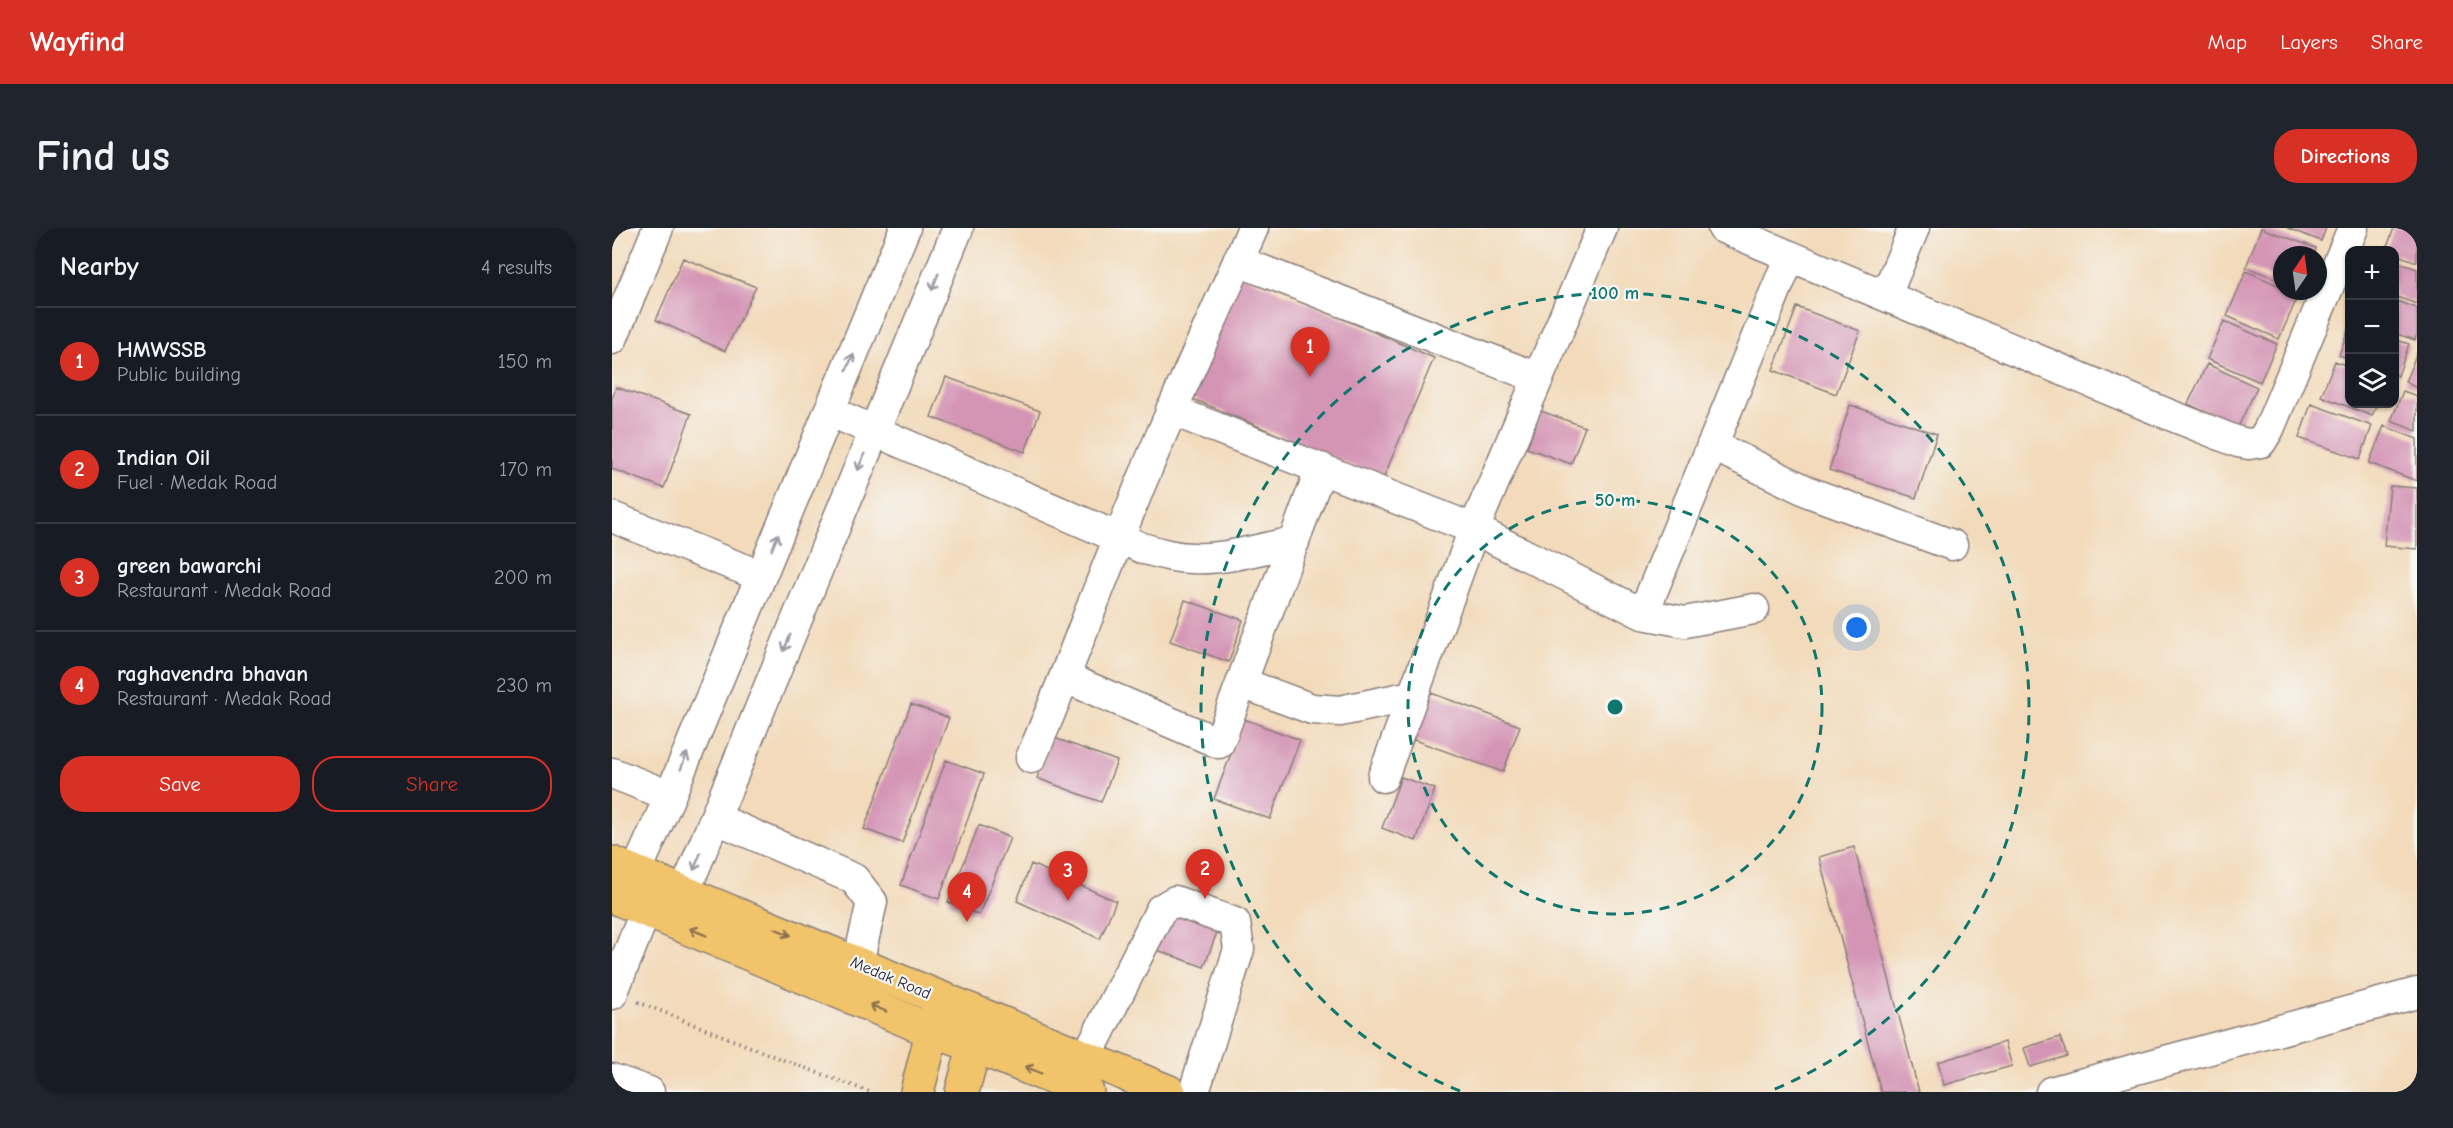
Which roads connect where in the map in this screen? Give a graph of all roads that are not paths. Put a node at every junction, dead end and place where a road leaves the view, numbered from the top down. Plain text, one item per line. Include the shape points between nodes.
1 (658, 228) edge
2 (905, 228) edge
3 (958, 228) edge
4 (1253, 228) edge
5 (1602, 228) edge
6 (1723, 228) edge
7 (1914, 228) edge
8 (2354, 228) edge
9 (1790, 256) junction
10 (1238, 261) junction
11 (1886, 296) junction
12 (612, 339) edge
13 (1538, 378) junction
14 (1171, 410) junction
15 (830, 411) junction
16 (874, 430) junction
17 (1713, 445) junction
18 (1321, 468) junction
19 (612, 516) edge
20 (1474, 529) junction
21 (1118, 538) junction
22 (1294, 542) junction
23 (1952, 545) dead end
24 (761, 576) junction
25 (1754, 609) dead end
26 (1643, 614) junction
27 (1066, 678) junction
28 (1242, 683) junction
29 (1412, 696) junction
30 (701, 719) junction
31 (747, 738) junction
32 (1031, 758) dead end
33 (612, 773) edge
34 (1383, 777) dead end
35 (670, 796) junction
36 (715, 818) junction
37 (624, 867) edge
38 (685, 891) junction
39 (612, 896) edge
40 (646, 910) junction
41 (858, 963) junction
42 (2417, 993) edge
43 (623, 997) edge
44 (941, 998) junction
45 (978, 1030) junction
46 (932, 1031) junction
47 (1086, 1058) junction
48 (612, 1079) edge
49 (649, 1092) edge
50 (917, 1092) edge
51 (962, 1092) edge
52 (1088, 1092) edge
53 (1169, 1092) edge
54 (1194, 1092) edge
55 (2051, 1092) edge

1 - 12 street
15 -> 2 street
3 -> 16 street
4 - 10 street
5 - 13 street
6 - 9 street
7 - 11 street
8 - 11 street via 2269,429 2261,442 2249,444 2165,413
9 - 11 street
9 - 17 street
10 - 13 street
10 - 14 street
13 - 20 street
14 - 18 street
14 - 21 street
15 - 16 street
24 -> 15 street
16 - 21 street
16 -> 31 street
17 - 23 street via 1811,494
17 - 26 street
18 - 20 street
18 - 22 street
19 - 24 street
20 - 26 street
20 - 29 street
21 - 22 street via 1163,554 1194,559
21 - 27 street
22 - 28 street
24 - 30 street
25 - 26 street via 1685,622
27 - 28 street via 1219,743
27 - 32 street
28 - 29 street via 1312,709 1340,711
29 - 34 street
30 - 31 street
35 -> 30 street
31 - 36 street
33 - 35 street
35 - 37 street
36 -> 38 street
36 - 41 street via 854,879 872,902
37 - 38 main road, Medak Road
38 -> 41 main road, Medak Road
39 - 40 main road, Medak Road
40 - 43 street
46 -> 40 main road, Medak Road
41 - 44 main road, Medak Road
42 - 55 street
44 - 45 main road, Medak Road
44 - 46 main road
45 - 46 main road, Medak Road
45 - 47 main road, Medak Road
45 - 51 main road
52 -> 45 main road, Medak Road
46 - 50 main road
47 - 53 main road, Medak Road
47 - 54 street via 1161,909 1175,901 1235,923 1239,949
48 - 49 street

